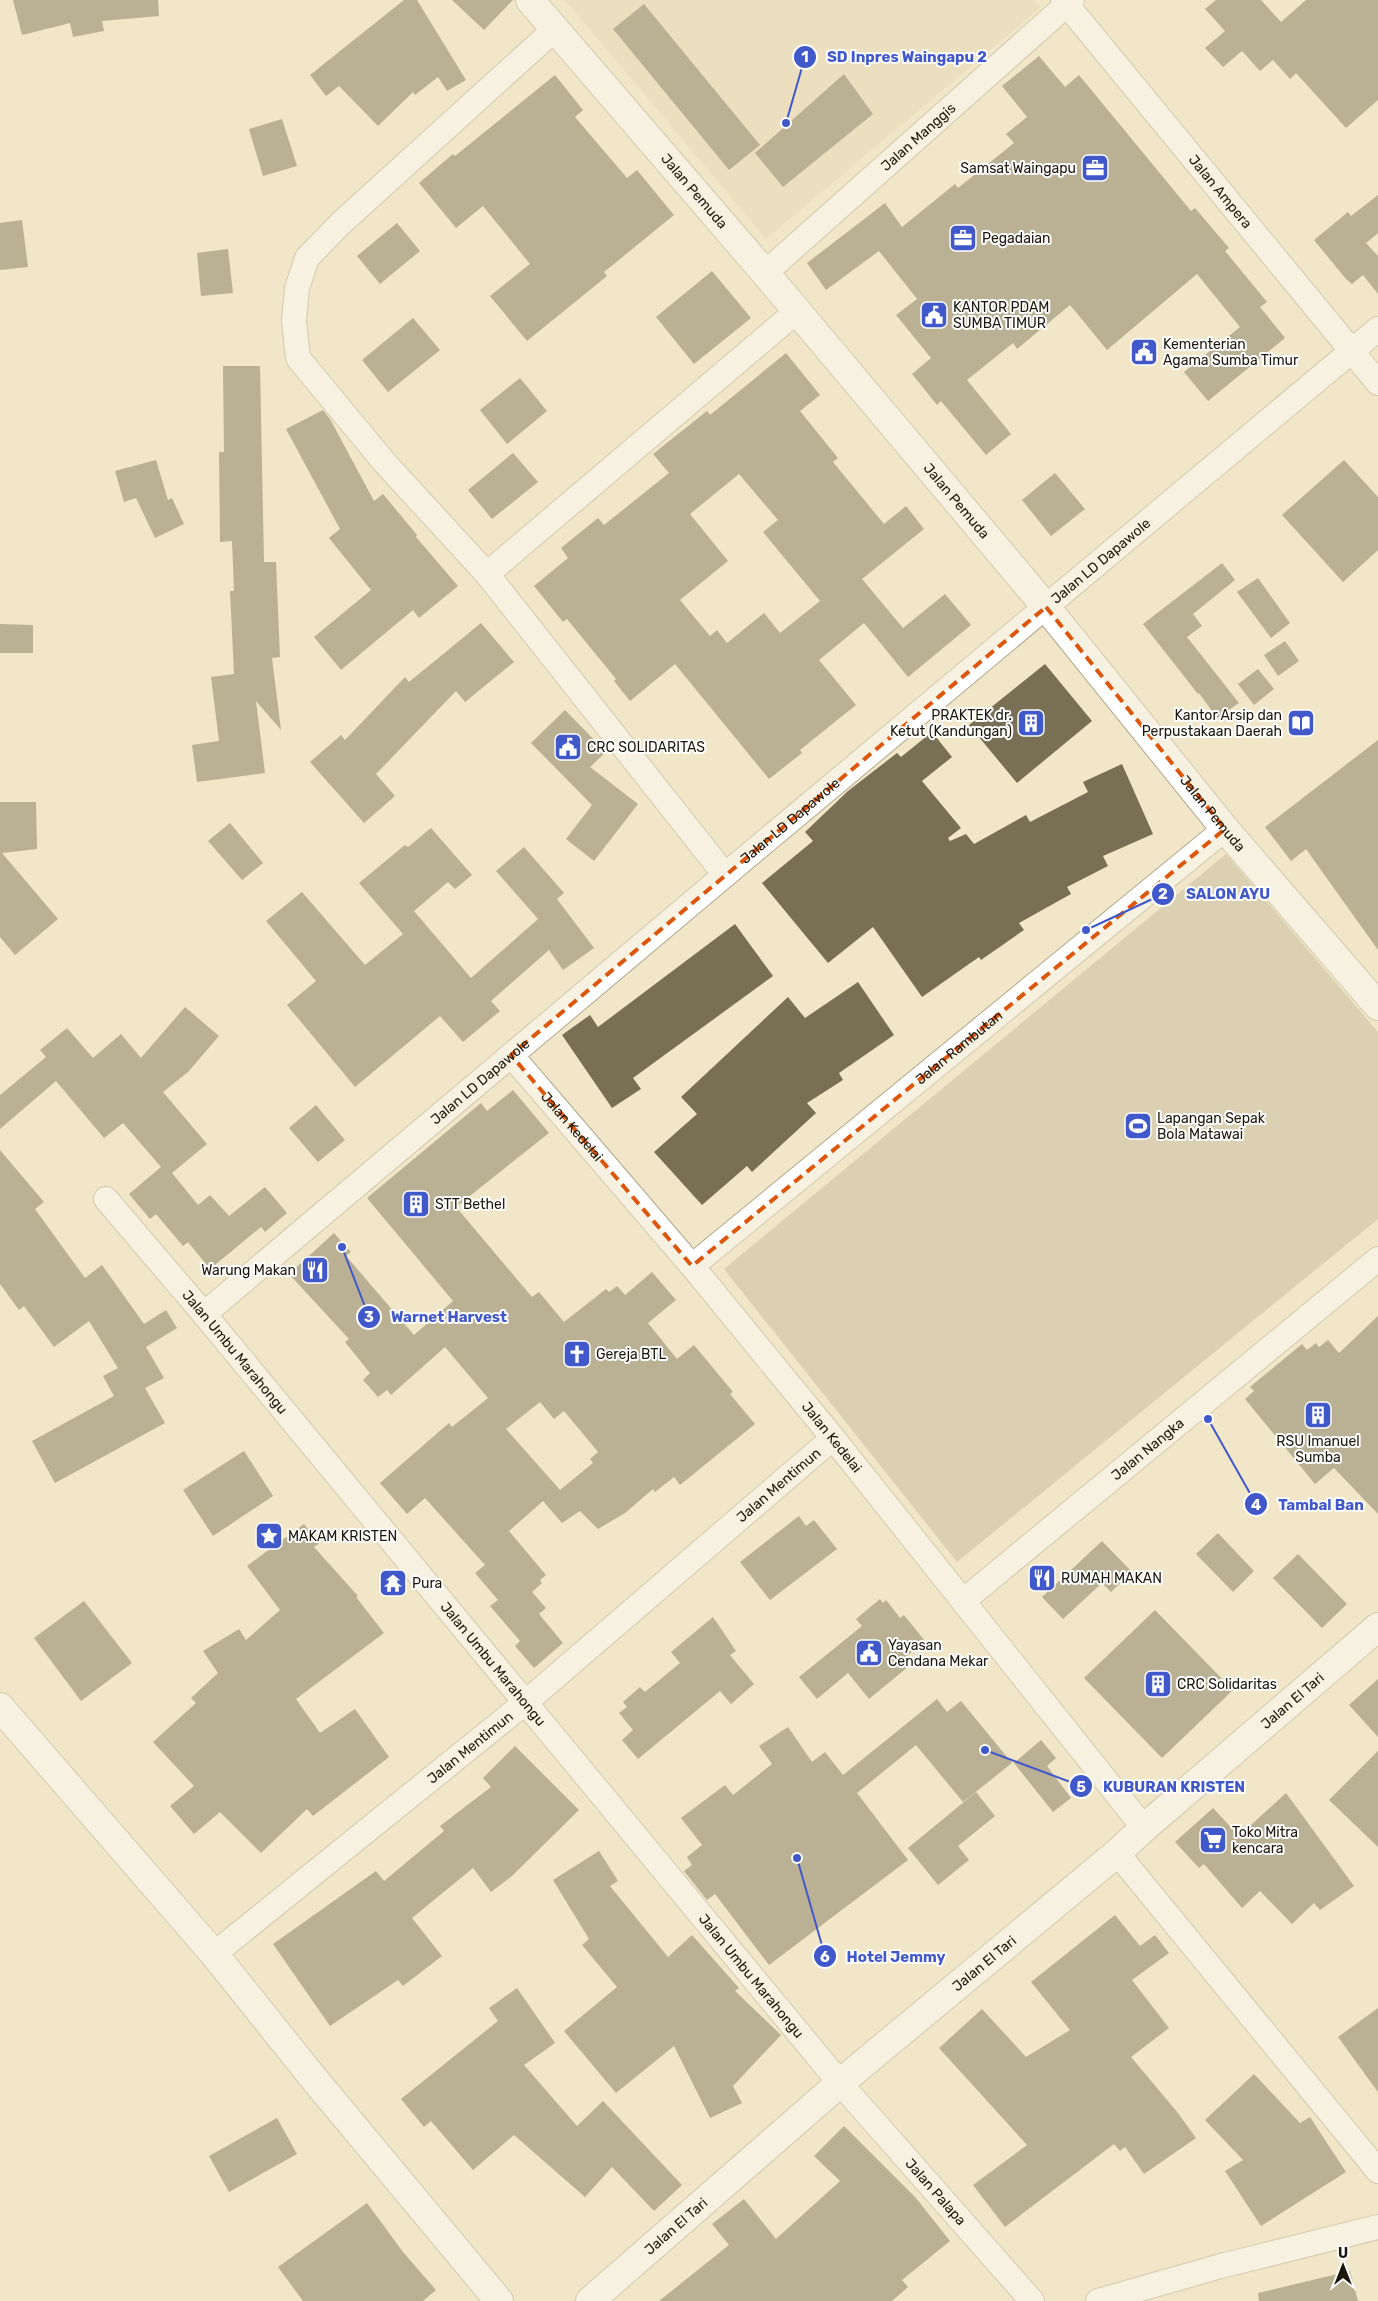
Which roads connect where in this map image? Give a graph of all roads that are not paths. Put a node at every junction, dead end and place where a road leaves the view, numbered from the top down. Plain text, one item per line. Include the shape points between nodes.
1 (530, 0) edge
2 (1067, 2) edge
3 (555, 29) junction
4 (765, 273) junction
5 (797, 311) junction
6 (1378, 329) edge
7 (1352, 351) junction
8 (1378, 383) edge
9 (487, 574) junction
10 (1046, 607) junction
11 (1225, 829) junction
12 (724, 875) junction
13 (1376, 1000) edge
14 (511, 1054) junction
15 (106, 1200) dead end
16 (1378, 1259) edge
17 (692, 1266) junction
18 (204, 1314) junction
19 (833, 1438) junction
20 (963, 1601) junction
21 (1378, 1627) edge
22 (526, 1702) junction
23 (0, 1707) edge
24 (1144, 1828) junction
25 (1117, 1853) junction
26 (214, 1954) junction
27 (840, 2082) junction
28 (1376, 2163) edge
29 (1378, 2227) edge
30 (499, 2301) edge
31 (590, 2301) edge
32 (1032, 2301) edge
33 (1098, 2301) edge

1 - 3 street, Jalan Pemuda
2 - 4 street, Jalan Manggis
2 - 7 street, Jalan Ampera
3 - 4 street, Jalan Pemuda
3 - 9 street via 340,224 307,258 297,288 294,321 298,358 385,463
4 - 5 street, Jalan Pemuda
5 - 9 street
5 - 10 street, Jalan Pemuda
6 - 7 street, Jalan LD Dapawole
7 - 8 street, Jalan Ampera
7 - 10 street, Jalan LD Dapawole
9 - 12 street
10 - 11 street, Jalan Pemuda
10 - 12 street, Jalan LD Dapawole
11 - 13 street, Jalan Pemuda
11 - 17 street, Jalan Rambutan
12 - 14 street, Jalan LD Dapawole
14 - 17 street, Jalan Kedelai
14 - 18 street, Jalan LD Dapawole
15 - 18 street, Jalan Umbu Marahongu
16 - 20 street, Jalan Nangka
17 - 19 street, Jalan Kedelai
18 - 22 street, Jalan Umbu Marahongu
19 - 20 street, Jalan Kedelai
19 - 22 street, Jalan Mentimun
20 - 24 street, Jalan Kedelai
21 - 24 street, Jalan El Tari
22 - 26 street, Jalan Mentimun
22 - 27 street, Jalan Umbu Marahongu
23 - 26 street
24 - 25 street, Jalan El Tari
25 - 27 street, Jalan El Tari
25 - 28 street
26 - 30 street
27 - 31 street, Jalan El Tari
27 - 32 street, Jalan Palapa
29 - 33 street

